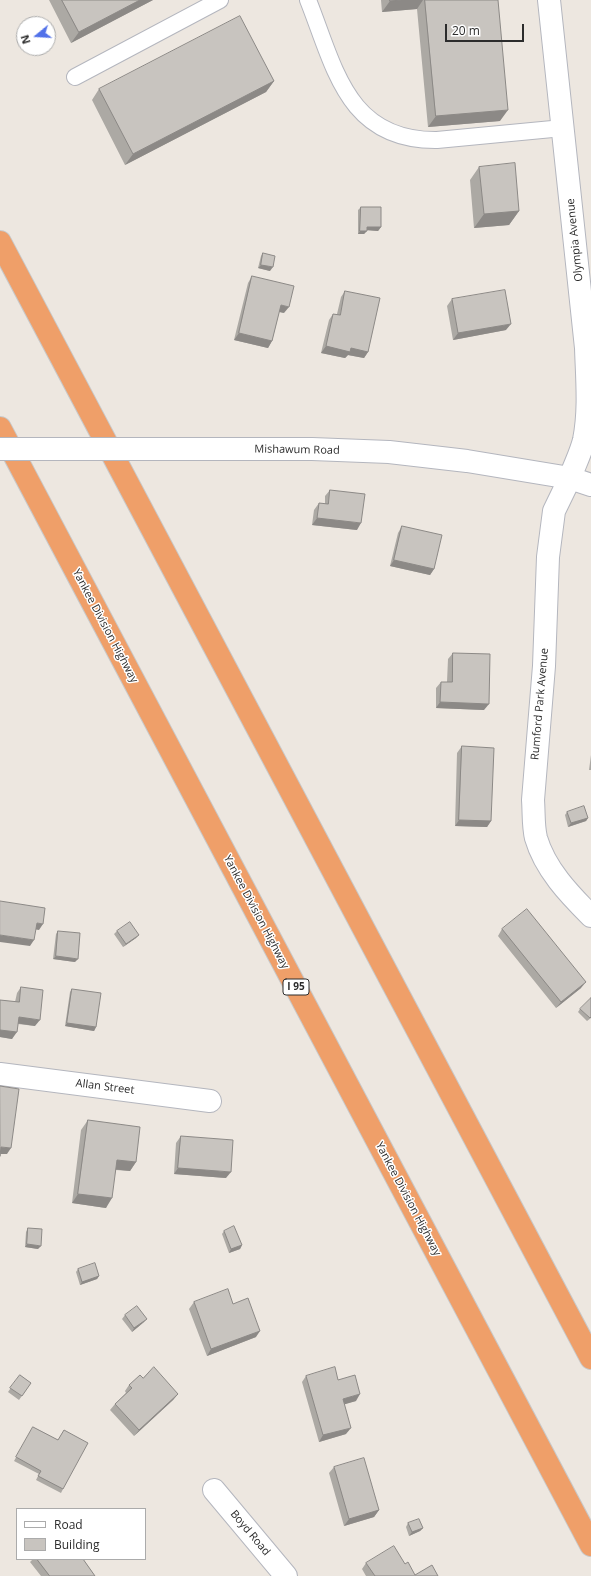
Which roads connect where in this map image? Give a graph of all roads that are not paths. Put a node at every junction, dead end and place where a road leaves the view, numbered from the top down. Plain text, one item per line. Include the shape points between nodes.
1 (220, 0) edge
2 (308, 0) edge
3 (550, 0) edge
4 (75, 77) dead end
5 (563, 128) junction
6 (0, 242) edge
7 (584, 265) edge
8 (0, 428) edge
9 (0, 449) edge
10 (570, 478) junction
11 (591, 484) edge
12 (591, 916) edge
13 (0, 1074) edge
14 (210, 1101) dead end
15 (591, 1358) edge
16 (214, 1490) dead end
17 (591, 1545) edge
18 (286, 1576) edge

1 - 4 lane
2 - 5 lane via 346,93 365,117 391,133 406,138 437,140
3 - 5 main road, Olympia Avenue
5 - 7 main road, Olympia Avenue
6 - 15 highway
7 - 10 main road, Olympia Avenue via 588,414 584,441
8 - 17 highway, Yankee Division Highway / I 95
9 - 10 main road, Mishawum Road, bridge via 312,449 389,452 467,461
10 - 11 main road, Mishawum Road
10 - 12 main road, Rumford Park Avenue via 554,511 548,557 544,666 533,800 534,822 539,846 553,872 571,896
13 - 14 main road, Allan Street
16 - 18 main road, Boyd Road

